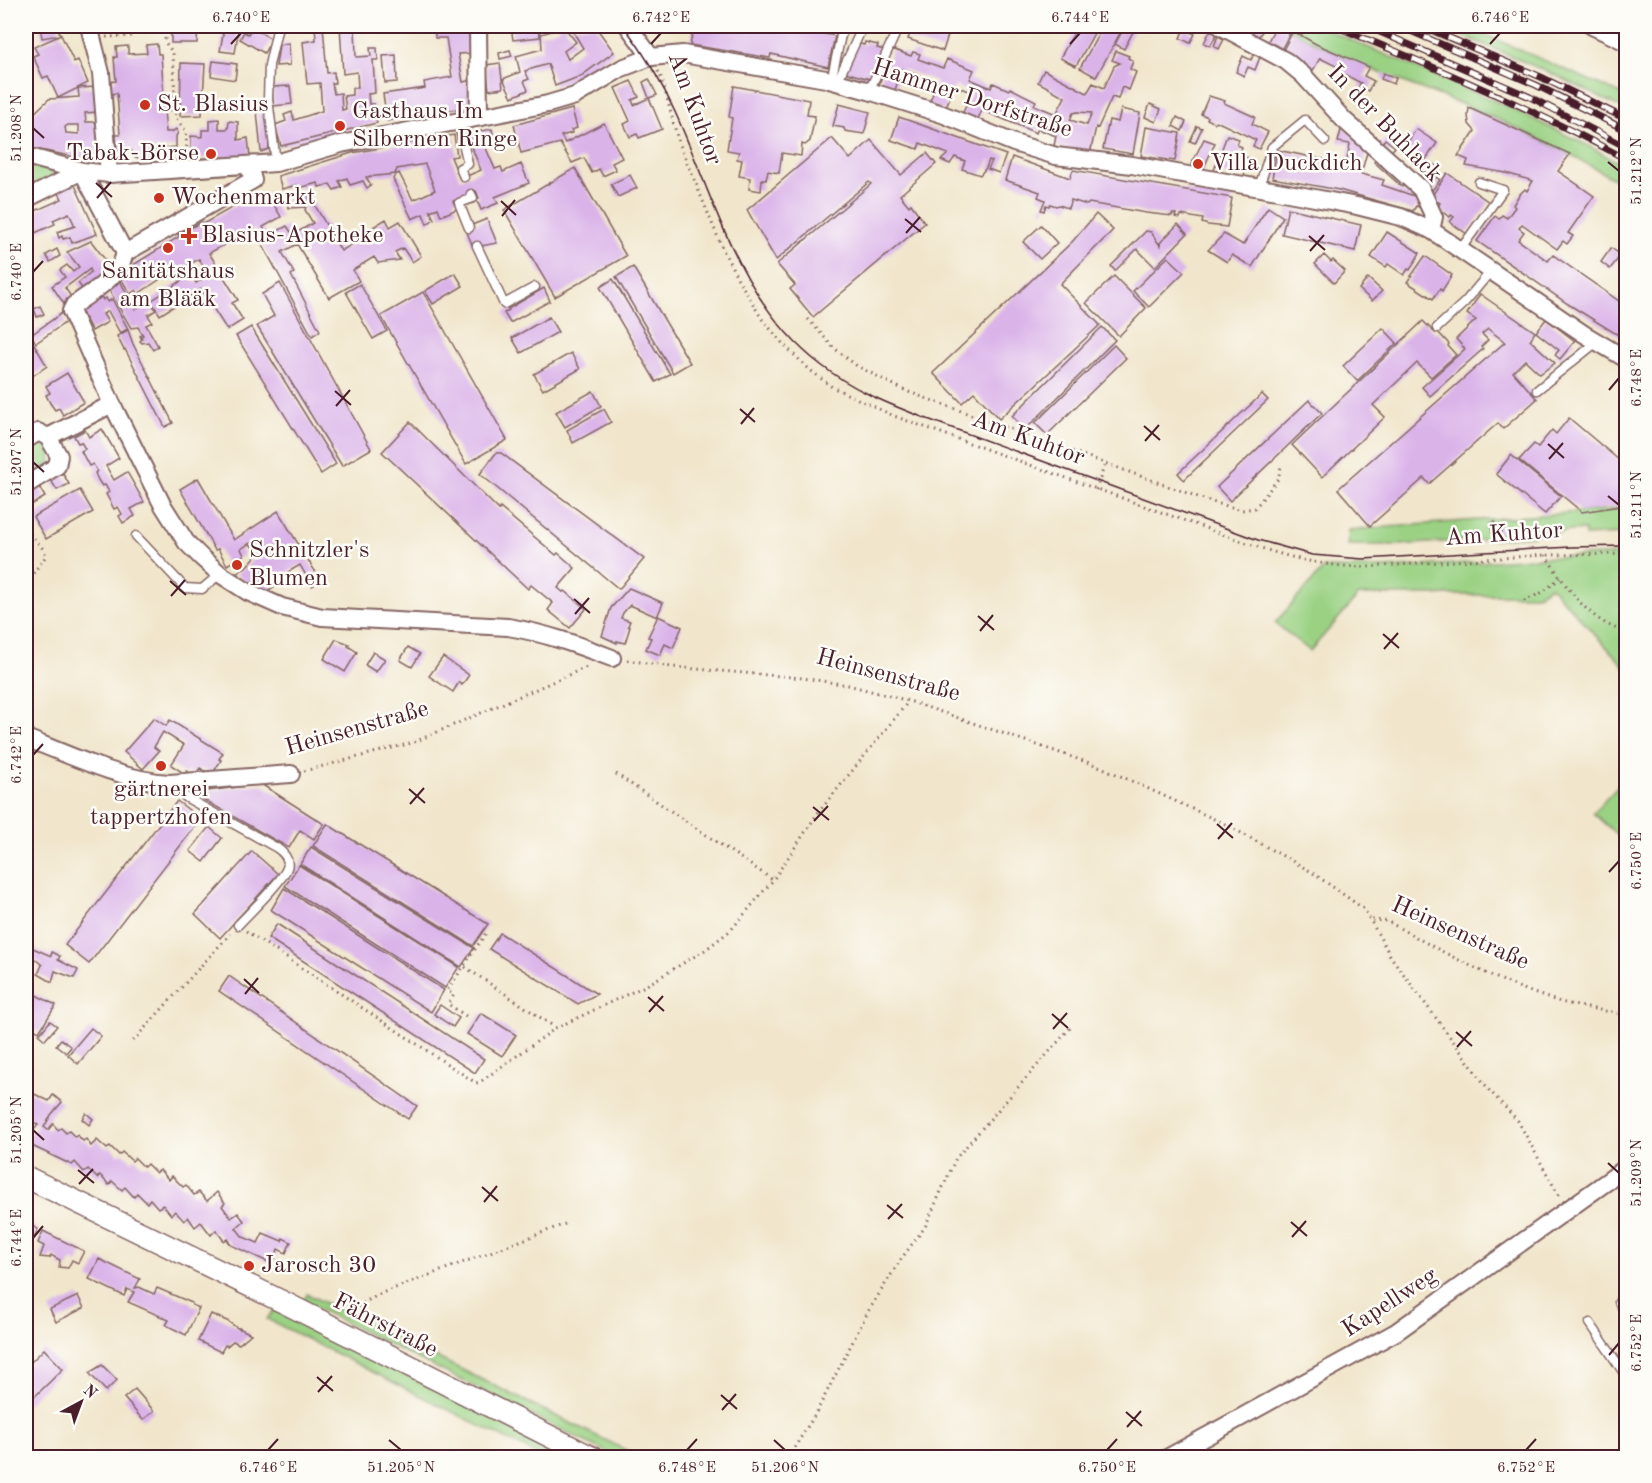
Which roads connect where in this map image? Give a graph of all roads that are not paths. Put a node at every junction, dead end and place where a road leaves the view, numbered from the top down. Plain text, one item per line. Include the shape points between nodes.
1 (89, 26) edge
2 (278, 26) edge
3 (478, 26) edge
4 (628, 26) edge
5 (843, 26) edge
6 (862, 26) edge
7 (899, 26) edge
8 (1220, 26) edge
9 (1592, 26) edge
10 (1626, 42) edge
11 (651, 57) junction
12 (834, 81) junction
13 (869, 91) junction
14 (479, 117) junction
15 (458, 121) junction
16 (1325, 141) dead end
17 (26, 156) edge
18 (276, 163) junction
19 (249, 166) junction
20 (82, 171) junction
21 (109, 174) junction
22 (464, 177) dead end
23 (1479, 182) dead end
24 (1259, 188) junction
25 (471, 194) dead end
26 (26, 199) edge
27 (469, 228) dead end
28 (1431, 230) junction
29 (477, 246) dead end
30 (1460, 250) junction
31 (125, 253) junction
32 (1491, 271) junction
33 (535, 287) dead end
34 (1437, 328) dead end
35 (1597, 342) junction
36 (1626, 358) edge
37 (1537, 390) dead end
38 (112, 404) junction
39 (48, 437) junction
40 (26, 440) edge
41 (26, 484) edge
42 (136, 536) dead end
43 (220, 574) junction
44 (612, 658) road end
45 (26, 738) edge
46 (291, 774) road end
47 (171, 783) junction
48 (238, 925) road end
49 (1626, 1168) edge
50 (26, 1177) edge
51 (1619, 1302) dead end
52 (1626, 1313) edge
53 (1590, 1323) dead end
54 (1626, 1376) edge
55 (593, 1458) edge
56 (1167, 1458) edge

1 - 21 street via 101,73
2 - 18 lane via 269,64 268,99
3 - 14 street
4 - 11 street, Am Kuhtor
5 - 12 lane
6 - 12 lane
7 - 13 lane
8 - 28 street, In der Buhlack via 1295,68 1344,120 1421,189 1434,217
9 - 10 street
11 - 12 street, Hammer Dorfstraße via 683,54
11 - 14 street, Hammer Dorfstraße via 622,68 575,96
12 - 13 street, Hammer Dorfstraße
13 - 24 street, Hammer Dorfstraße via 1056,156
14 - 15 street, Hammer Dorfstraße
15 - 18 street, Hammer Dorfstraße via 342,144
15 - 22 lane via 468,164 460,168
16 - 24 lane via 1305,120 1272,147
17 - 20 street, Hammer Dorfstraße
18 - 19 street, Hammer Dorfstraße
19 - 21 street, Hammer Dorfstraße
19 - 31 street via 253,180
20 - 21 street, Hammer Dorfstraße
20 - 26 street
20 - 31 street
23 - 30 lane via 1503,190
24 - 28 street, Hammer Dorfstraße via 1365,208
25 - 27 lane via 473,198 459,203
28 - 30 street, Hammer Dorfstraße
29 - 33 lane via 504,304
30 - 32 street, Hammer Dorfstraße
31 - 38 street via 116,273 72,307 72,315
32 - 34 lane
32 - 35 street, Hammer Dorfstraße
35 - 36 street, Hammer Dorfstraße
35 - 37 lane
38 - 39 street
38 - 43 street via 162,504 186,542
39 - 40 street via 38,432
39 - 41 street via 59,456 57,466
42 - 43 lane via 186,588 202,589
43 - 44 street via 262,600 322,617 508,627 563,639
45 - 47 street, Heinsenstraße via 100,766
46 - 47 street, Heinsenstraße
47 - 48 lane via 187,798 277,848 288,860 281,878
49 - 56 street, Kapellweg via 1396,1332
50 - 55 street, Fährstraße
51 - 52 lane
53 - 54 lane

